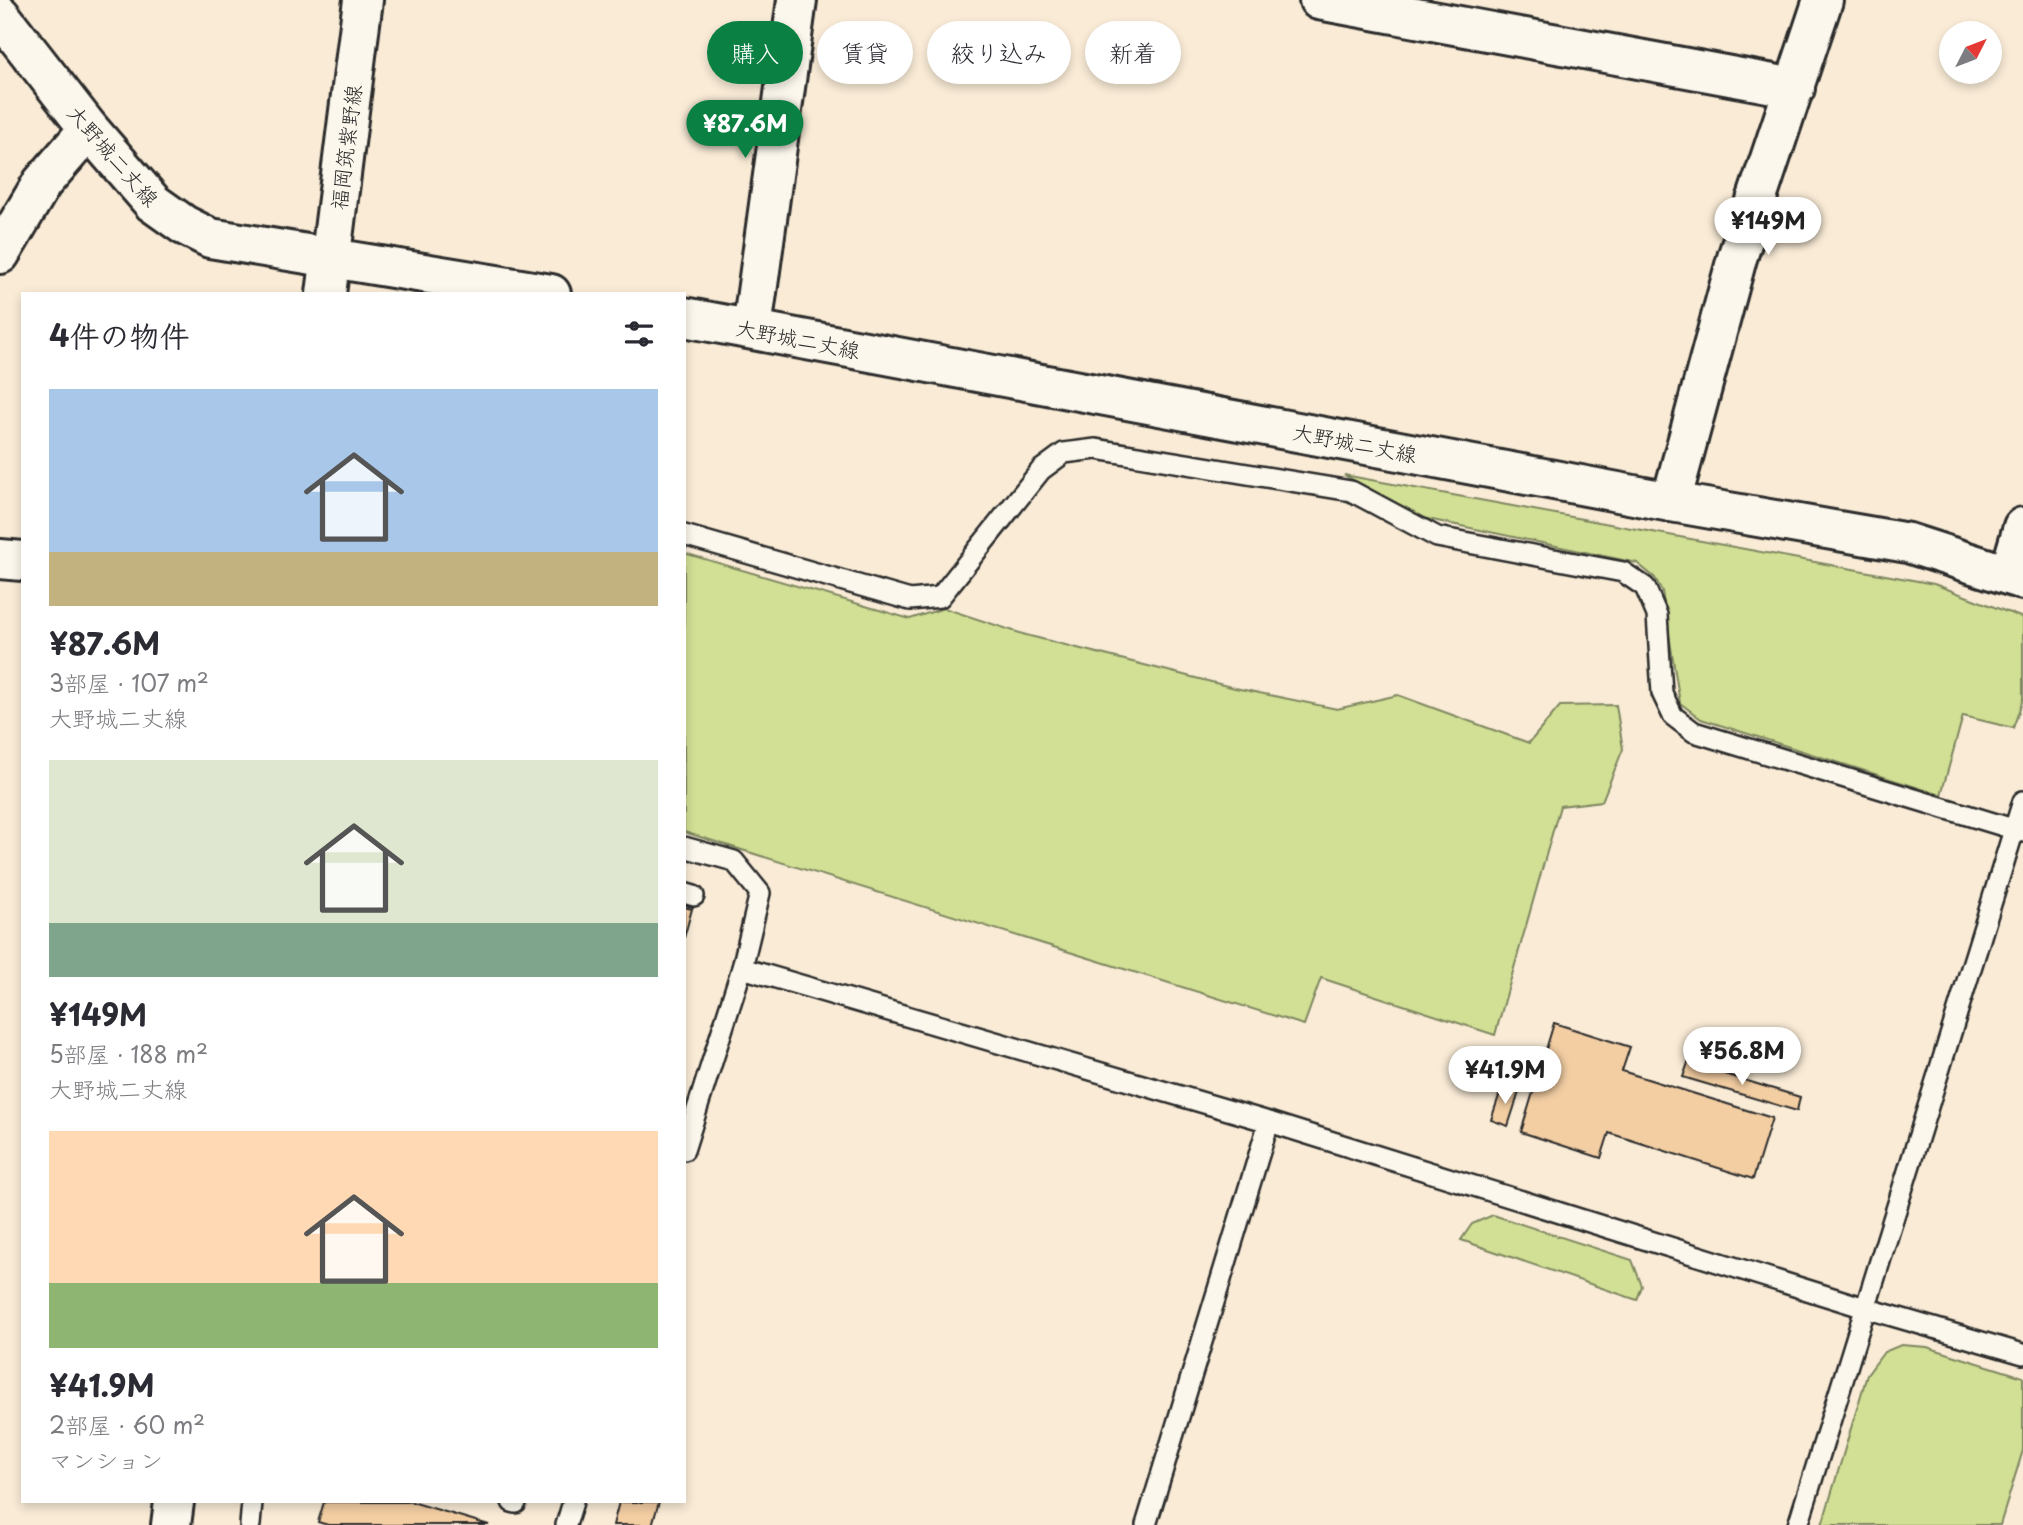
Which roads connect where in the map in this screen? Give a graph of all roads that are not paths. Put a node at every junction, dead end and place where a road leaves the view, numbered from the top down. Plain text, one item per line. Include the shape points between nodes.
1 (363, 0) edge
2 (797, 0) edge
3 (1319, 0) edge
4 (1823, 0) edge
5 (0, 15) edge
6 (1795, 88) junction
7 (89, 129) junction
8 (0, 254) edge
9 (331, 256) junction
10 (326, 292) edge
11 (539, 292) edge
12 (686, 317) edge
13 (752, 328) junction
14 (1671, 502) junction
15 (2023, 527) edge
16 (686, 536) edge
17 (0, 559) edge
18 (21, 561) edge
19 (2016, 578) edge
20 (2023, 801) edge
21 (2018, 830) edge
22 (686, 848) edge
23 (742, 968) junction
24 (1269, 1122) junction
25 (686, 1144) edge
26 (1865, 1308) junction
27 (2023, 1354) edge
28 (174, 1503) edge
29 (252, 1503) edge
30 (573, 1503) edge
31 (171, 1525) edge
32 (250, 1525) edge
33 (566, 1525) edge
34 (1146, 1525) edge
35 (1798, 1525) edge

1 - 9 main road, 福岡筑紫野線
2 - 13 main road
3 - 6 main road
4 - 6 main road
5 - 7 main road, 大野城二丈線
6 - 14 main road via 1737,258
7 - 8 main road via 42,183
7 - 9 main road, 大野城二丈線 via 153,203 184,225 210,237
9 - 10 main road, 福岡筑紫野線
9 - 11 main road, 大野城二丈線
12 - 13 main road, 大野城二丈線
13 - 14 main road, 大野城二丈線
14 - 19 main road, 大野城二丈線 via 1908,542
15 - 19 main road
16 - 21 lane via 910,600 940,597 1041,470 1064,453 1096,449 1351,491 1437,537 1623,572 1645,587 1657,615 1662,693 1674,716 1694,732
17 - 18 main road
20 - 21 lane
21 - 26 lane
22 - 23 lane via 734,861 760,893
23 - 24 lane
23 - 25 lane
24 - 26 lane
24 - 34 lane
26 - 27 lane
26 - 35 lane
28 - 31 main road
29 - 32 lane
30 - 33 lane

